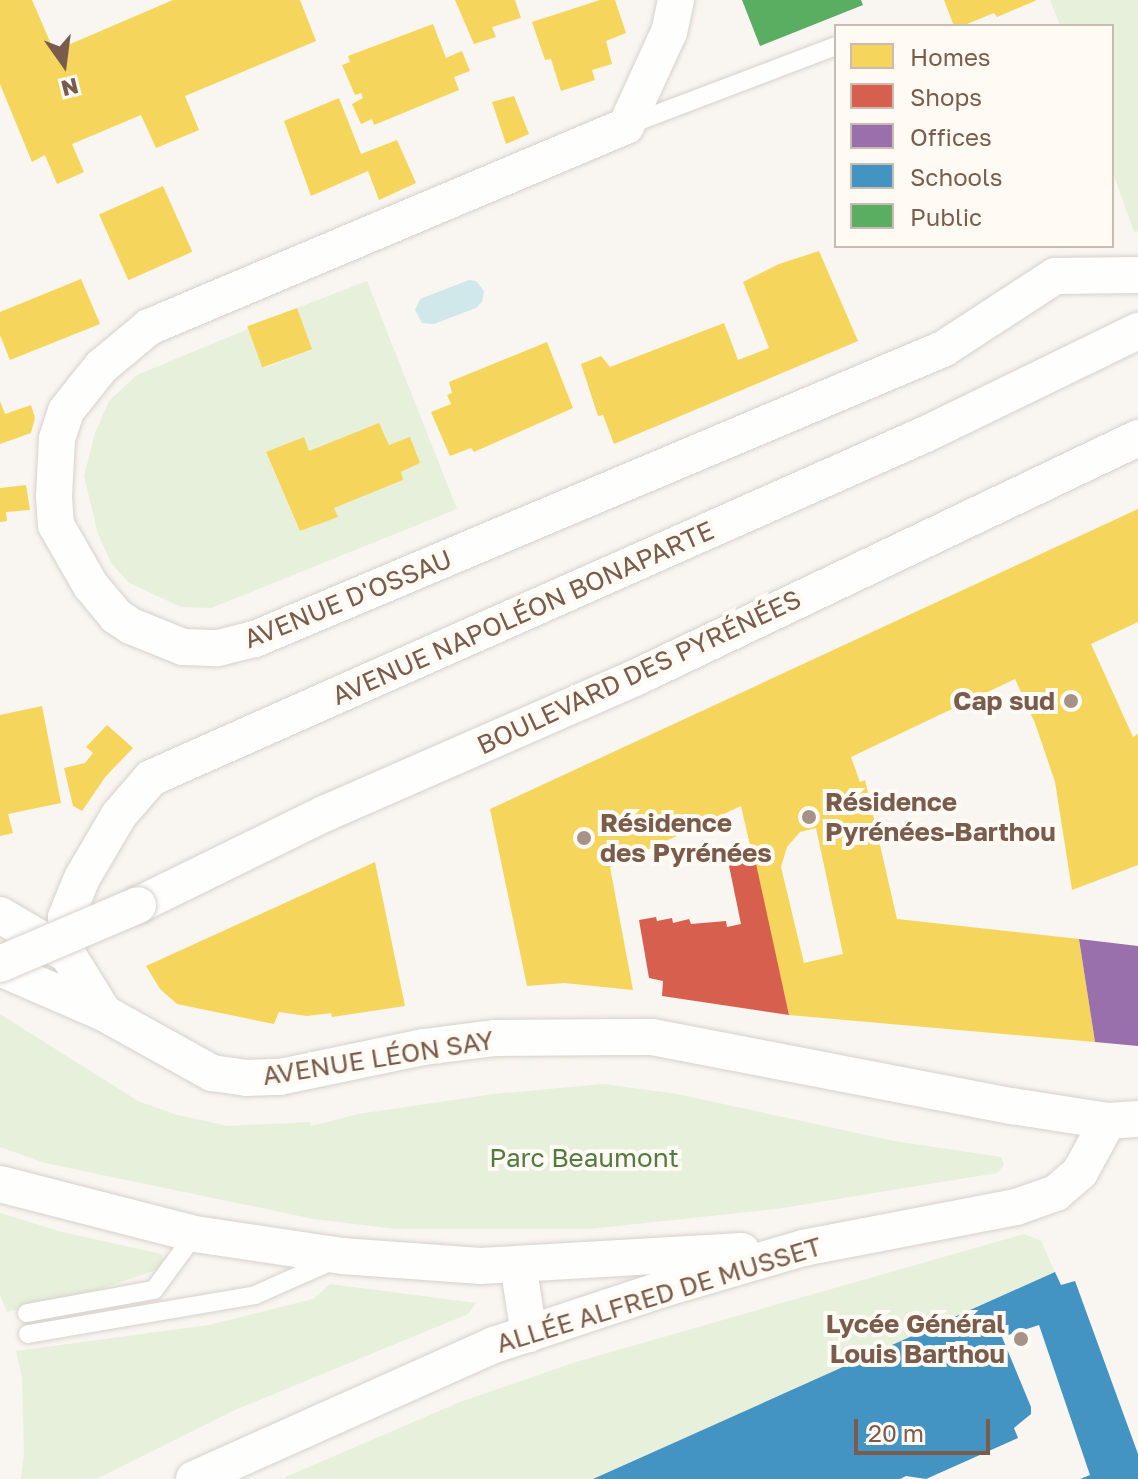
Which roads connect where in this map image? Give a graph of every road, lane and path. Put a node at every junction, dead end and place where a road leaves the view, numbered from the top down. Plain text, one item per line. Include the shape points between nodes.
1 (676, 0) edge
2 (834, 47) edge
3 (626, 126) junction
4 (1138, 275) edge
5 (1138, 331) edge
6 (1138, 438) edge
7 (0, 915) edge
8 (68, 955) junction
9 (0, 966) edge
10 (104, 1013) junction
11 (1128, 1123) edge
12 (0, 1184) edge
13 (195, 1234) junction
14 (803, 1248) junction
15 (342, 1256) junction
16 (518, 1264) junction
17 (27, 1313) dead end
18 (28, 1334) dead end
19 (529, 1334) junction
20 (194, 1479) edge

1 - 3 street via 665,43
2 - 3 lane
3 - 4 street, AVENUE D'OSSAU via 149,327 101,367 66,411 57,439 54,497 56,525 105,605 131,626 183,647 218,648 255,639 943,349 1055,276
5 - 8 street, AVENUE NAPOLÉON BONAPARTE via 926,434 151,778 119,815 82,878 66,917
6 - 9 street, BOULEVARD DES PYRÉNÉES, bridge via 637,677 326,813
7 - 8 street
8 - 10 street
9 - 10 street, AVENUE LÉON SAY
10 - 11 street, AVENUE LÉON SAY via 212,1073 246,1078 280,1077 495,1038 652,1037
11 - 14 street, ALLÉE ALFRED DE MUSSET via 1056,1193 1016,1207
12 - 13 street
13 - 15 street
13 - 17 lane via 154,1290
14 - 16 street
14 - 19 street, ALLÉE ALFRED DE MUSSET
15 - 16 street
15 - 18 lane via 255,1295
16 - 19 street
19 - 20 street, ALLÉE ALFRED DE MUSSET

